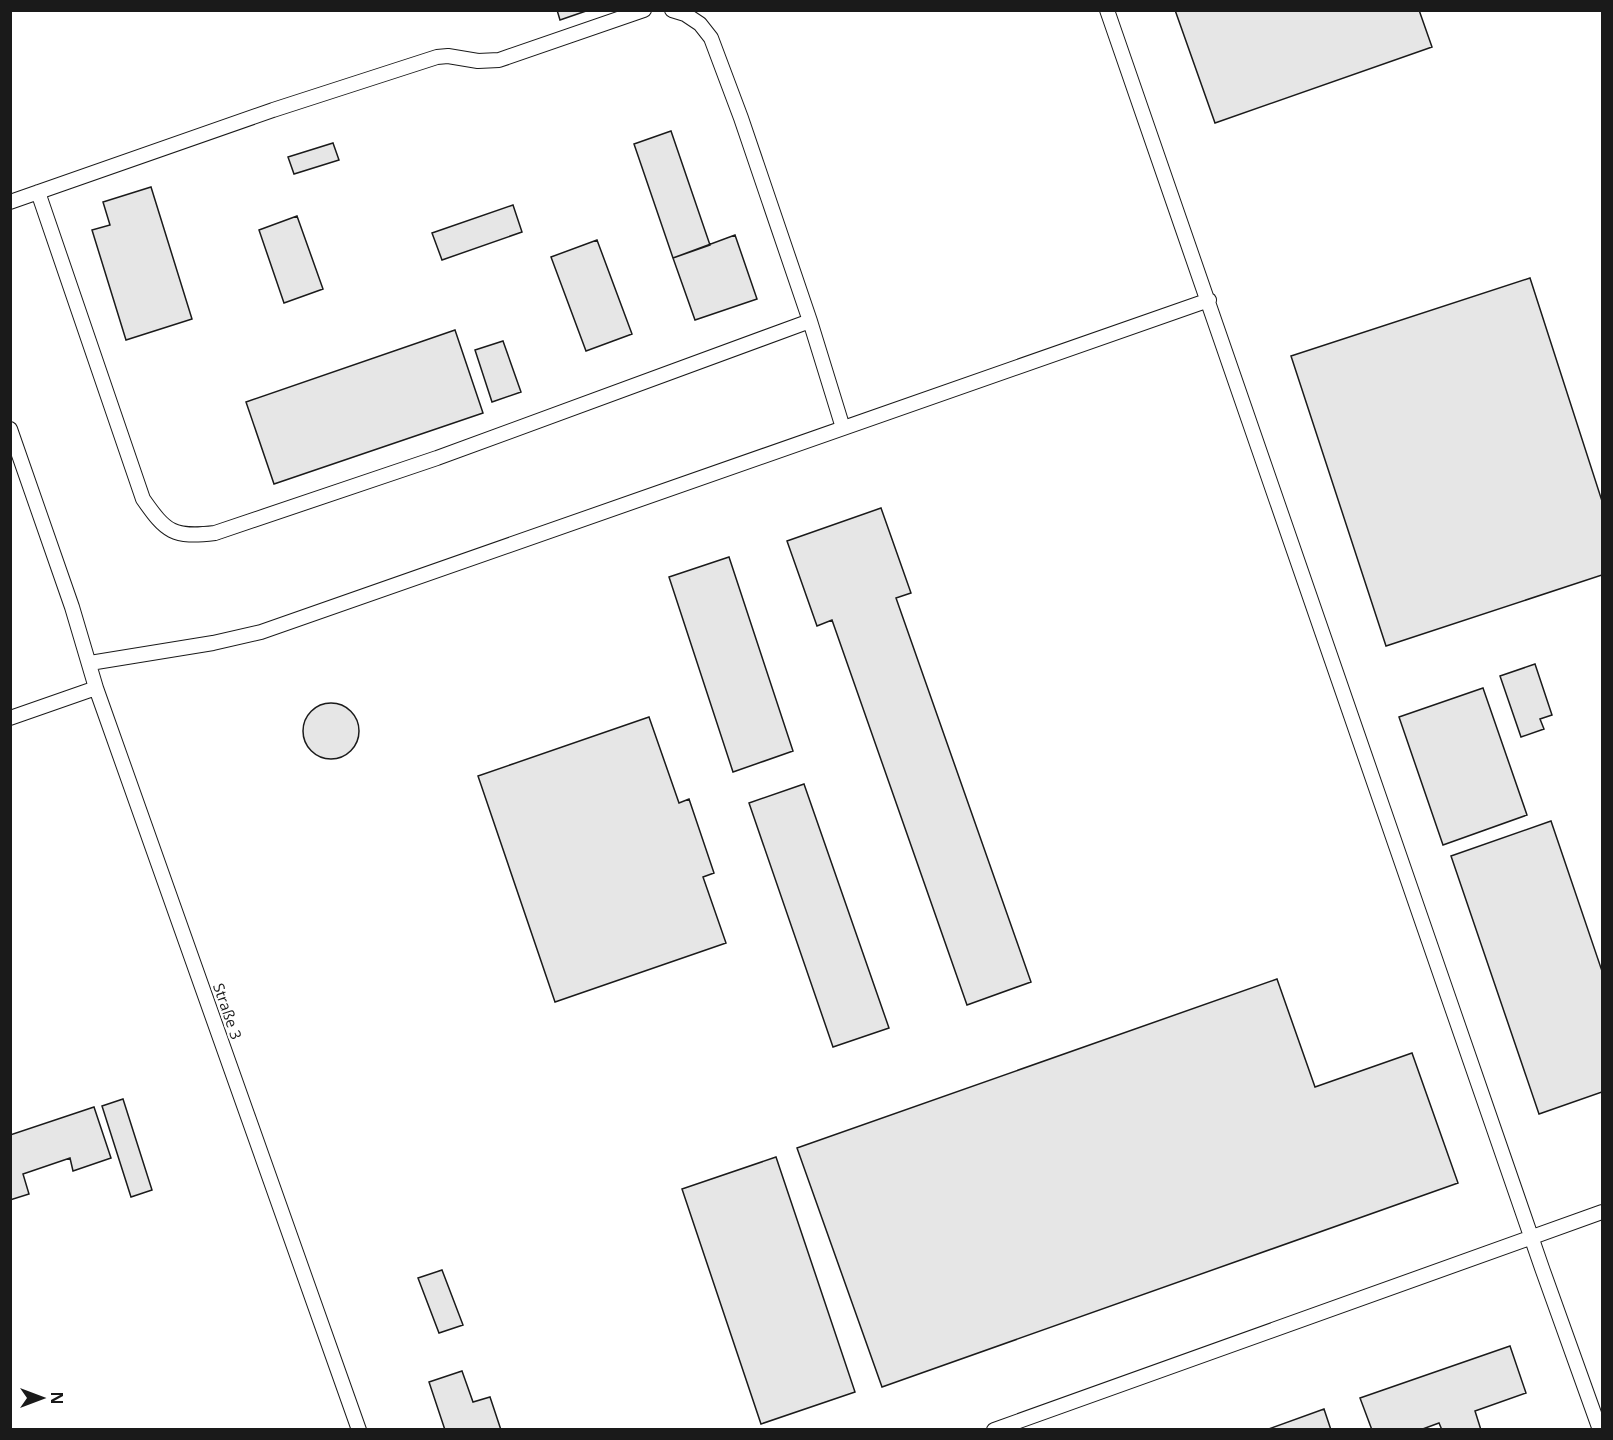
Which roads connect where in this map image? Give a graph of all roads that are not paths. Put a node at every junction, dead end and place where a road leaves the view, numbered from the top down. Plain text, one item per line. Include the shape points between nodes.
1 (644, 10) edge
2 (672, 10) edge
3 (1107, 10) edge
4 (38, 192) junction
5 (10, 202) edge
6 (1209, 300) junction
7 (810, 321) junction
8 (843, 428) junction
9 (10, 429) edge
10 (90, 663) junction
11 (96, 688) junction
12 (10, 718) edge
13 (1602, 1212) edge
14 (1531, 1236) junction
15 (1600, 1425) edge
16 (359, 1430) edge
17 (994, 1430) edge

1 - 4 lane via 499,60 437,57
2 - 7 lane via 700,24 711,38
3 - 6 lane
4 - 5 lane
4 - 7 lane via 143,499 159,522 177,534 215,533 437,458
6 - 8 lane
6 - 14 lane
7 - 8 lane
8 - 10 lane via 261,632
9 - 10 lane, Straße 3
10 - 11 lane, Straße 3
11 - 12 lane
11 - 16 lane, Straße 3
13 - 14 lane
14 - 15 lane
14 - 17 lane

